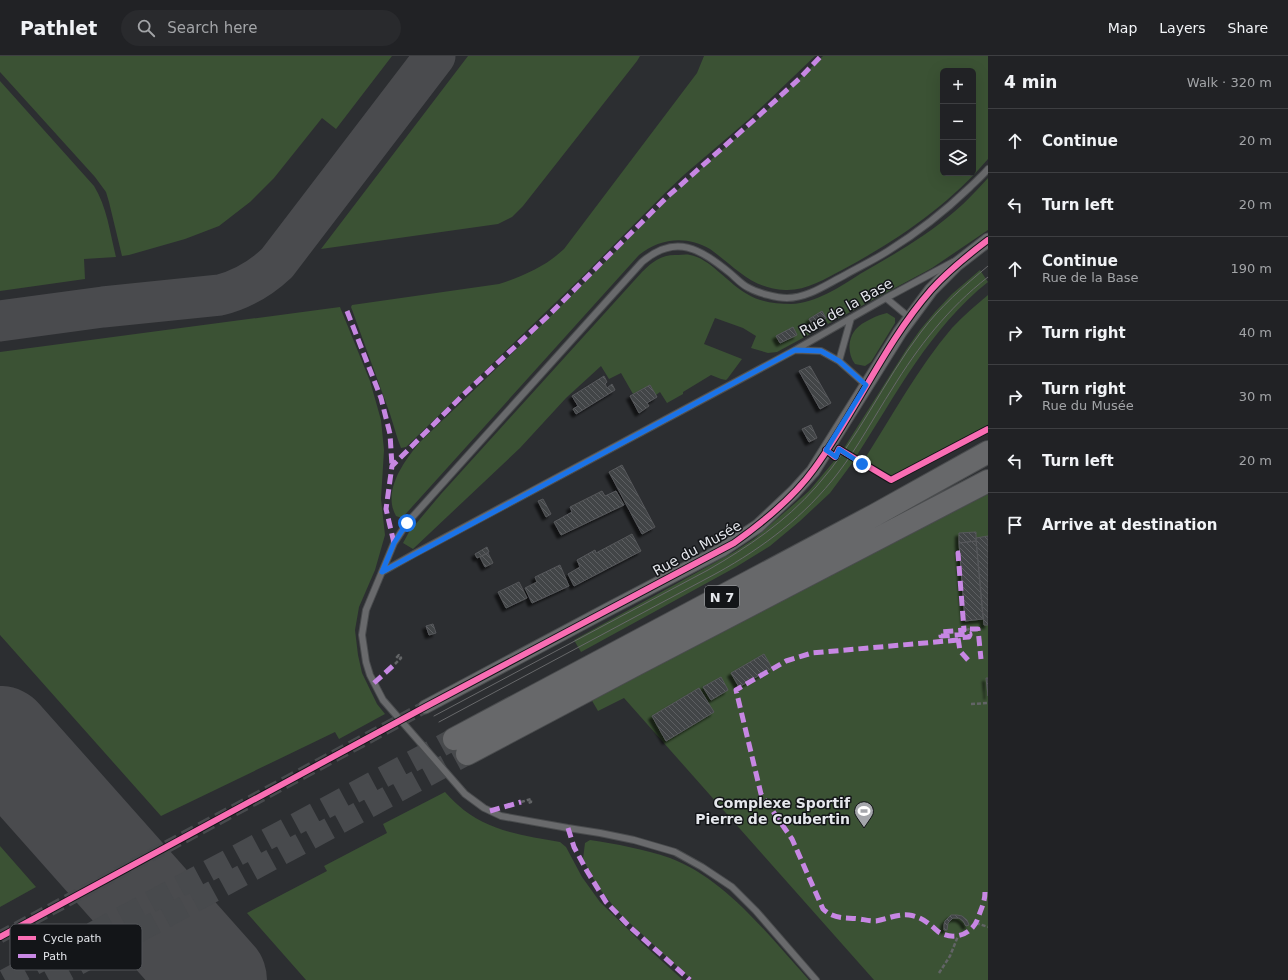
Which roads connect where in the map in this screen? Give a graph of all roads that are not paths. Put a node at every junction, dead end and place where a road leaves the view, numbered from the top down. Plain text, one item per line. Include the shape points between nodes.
1 (988, 169) edge
2 (988, 240) edge
3 (973, 251) junction
4 (886, 298) junction
5 (851, 318) junction
6 (910, 318) junction
7 (795, 350) junction
8 (839, 361) junction
9 (866, 385) junction
10 (988, 452) edge
11 (988, 482) edge
12 (382, 572) junction
13 (425, 707) tunnel mouth
14 (816, 980) edge

1 - 12 lane via 953,204 923,228 887,252 805,295 787,298 748,288 711,258 695,250 667,247 658,250 642,262 407,523 394,543
2 - 3 street, Rue du Musée
3 - 4 lane, Rue de la Base
3 - 6 street, Rue du Musée via 931,290
4 - 5 lane, Rue de la Base
4 - 6 lane
5 - 7 lane, Rue de la Base
5 - 8 lane
6 - 9 street, Rue du Musée
7 - 8 lane via 821,351
7 - 12 lane, Rue de la Base
8 - 9 lane
9 - 13 street, Rue du Musée via 813,471 758,526 722,550
10 - 11 highway, N 7 via 461,746 642,661
12 - 14 lane via 370,597 363,622 363,647 370,675 383,700 465,794 484,808 502,816 634,840 675,852 732,887

